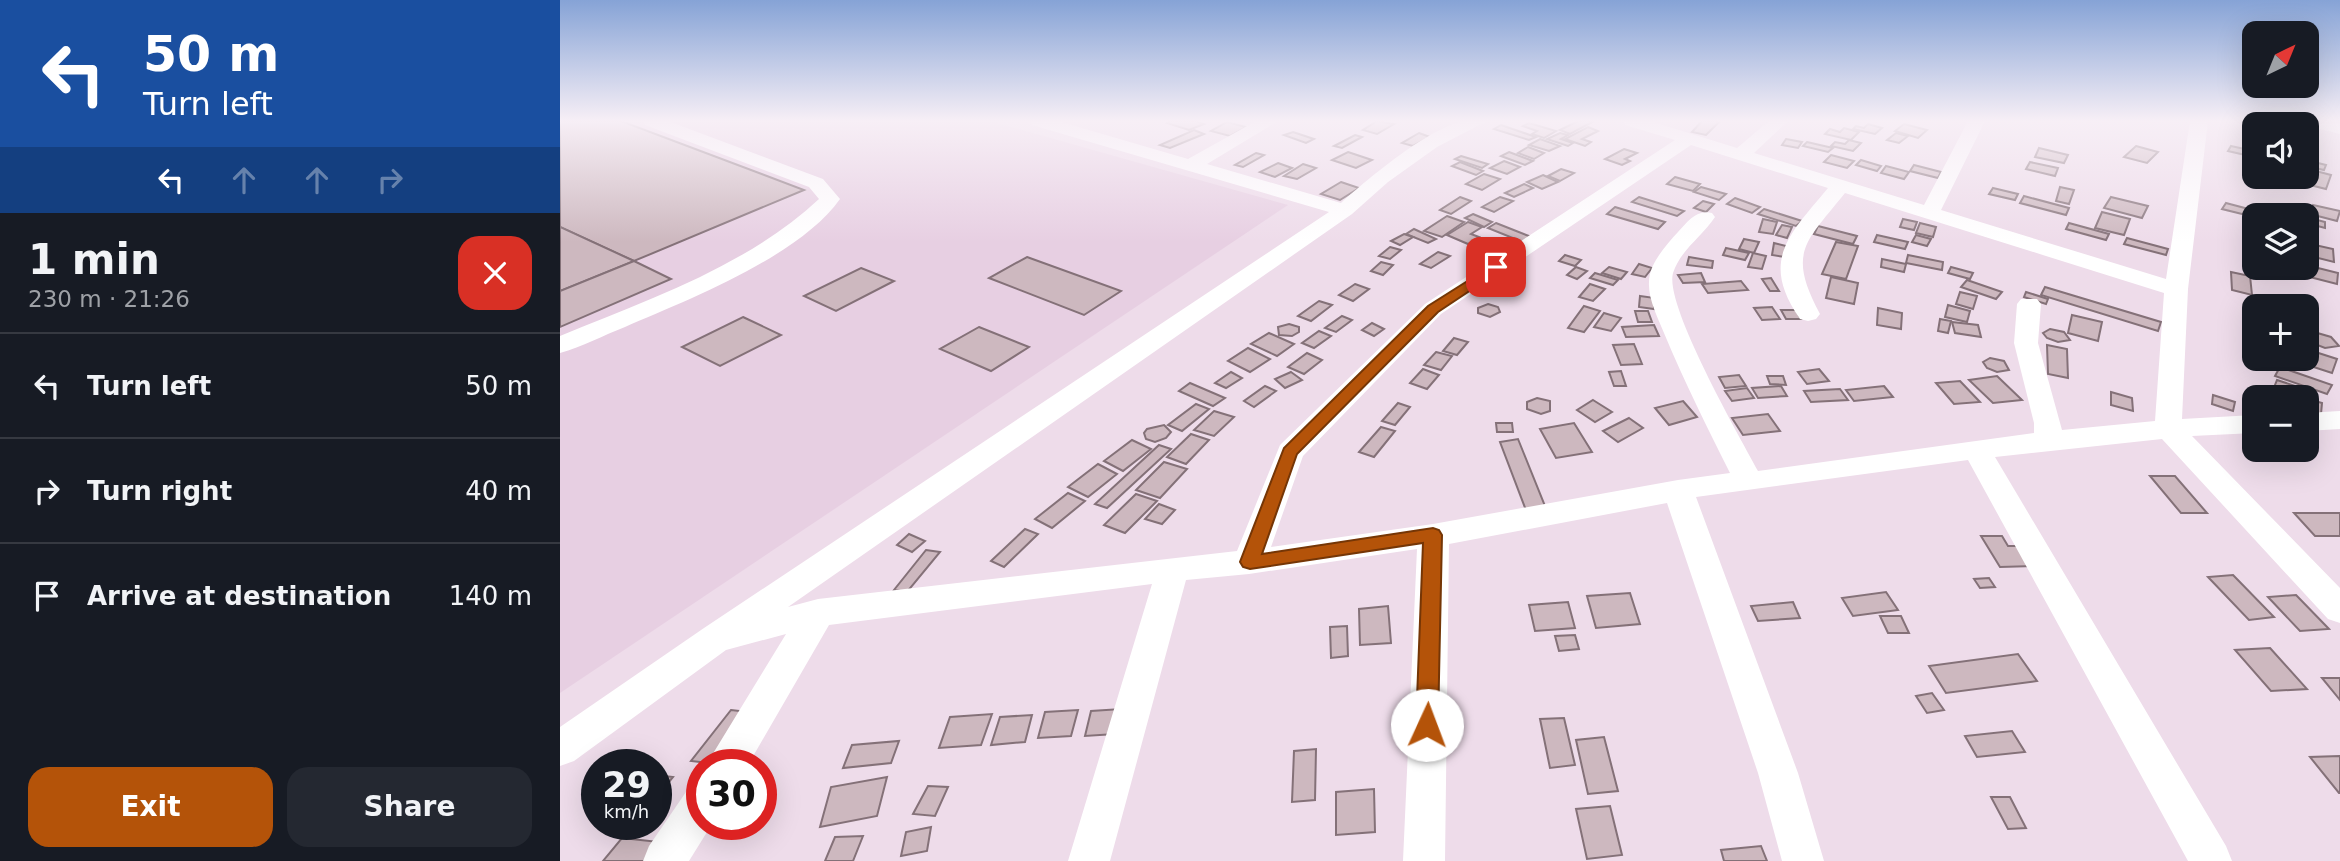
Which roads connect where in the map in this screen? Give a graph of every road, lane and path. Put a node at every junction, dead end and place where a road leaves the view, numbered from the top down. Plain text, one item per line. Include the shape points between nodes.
1 (758, 161) edge
2 (1178, 161) edge
3 (1198, 161) edge
4 (1406, 161) edge
5 (1655, 161) edge
6 (1761, 161) edge
7 (1956, 161) edge
8 (2193, 161) edge
9 (1191, 165) junction
10 (1841, 185) junction
11 (1345, 210) junction
12 (1930, 212) junction
13 (1705, 217) dead end
14 (2175, 289) junction
15 (2029, 304) dead end
16 (1808, 314) dead end
17 (560, 345) edge
18 (2339, 421) edge
19 (2319, 422) edge
20 (2242, 425) edge
21 (2168, 428) junction
22 (2048, 439) junction
23 (1976, 449) junction
24 (1749, 482) junction
25 (1678, 490) junction
26 (1433, 535) junction
27 (1250, 562) junction
28 (1173, 569) junction
29 (2340, 610) edge
30 (818, 613) junction
31 (716, 638) junction
32 (560, 749) edge
33 (736, 749) edge
34 (686, 827) edge
35 (664, 861) edge
36 (1089, 861) edge
37 (1424, 861) edge
38 (1803, 861) edge
39 (2211, 861) edge

1 - 17 street via 816,183 830,199 818,213 759,254
2 - 9 street
3 - 9 street
4 - 11 street
5 - 27 street via 1433,309 1290,452
6 - 10 street
7 - 12 street
8 - 14 street
9 - 11 street
10 - 12 street
10 - 16 street via 1792,251 1795,289
11 - 31 street
12 - 14 street
13 - 24 street via 1666,259 1659,285 1686,354
14 - 21 street
15 - 22 street via 2026,343
18 - 19 street
20 - 21 street
21 - 22 street
21 - 29 street
22 - 23 street
23 - 24 street
23 - 39 street
24 - 25 street
25 - 26 street
25 - 38 street via 1778,773
26 - 27 street
26 - 37 street
27 - 28 street
28 - 30 street
28 - 36 street
30 - 31 street
30 - 33 street
31 - 32 street
34 - 35 street

